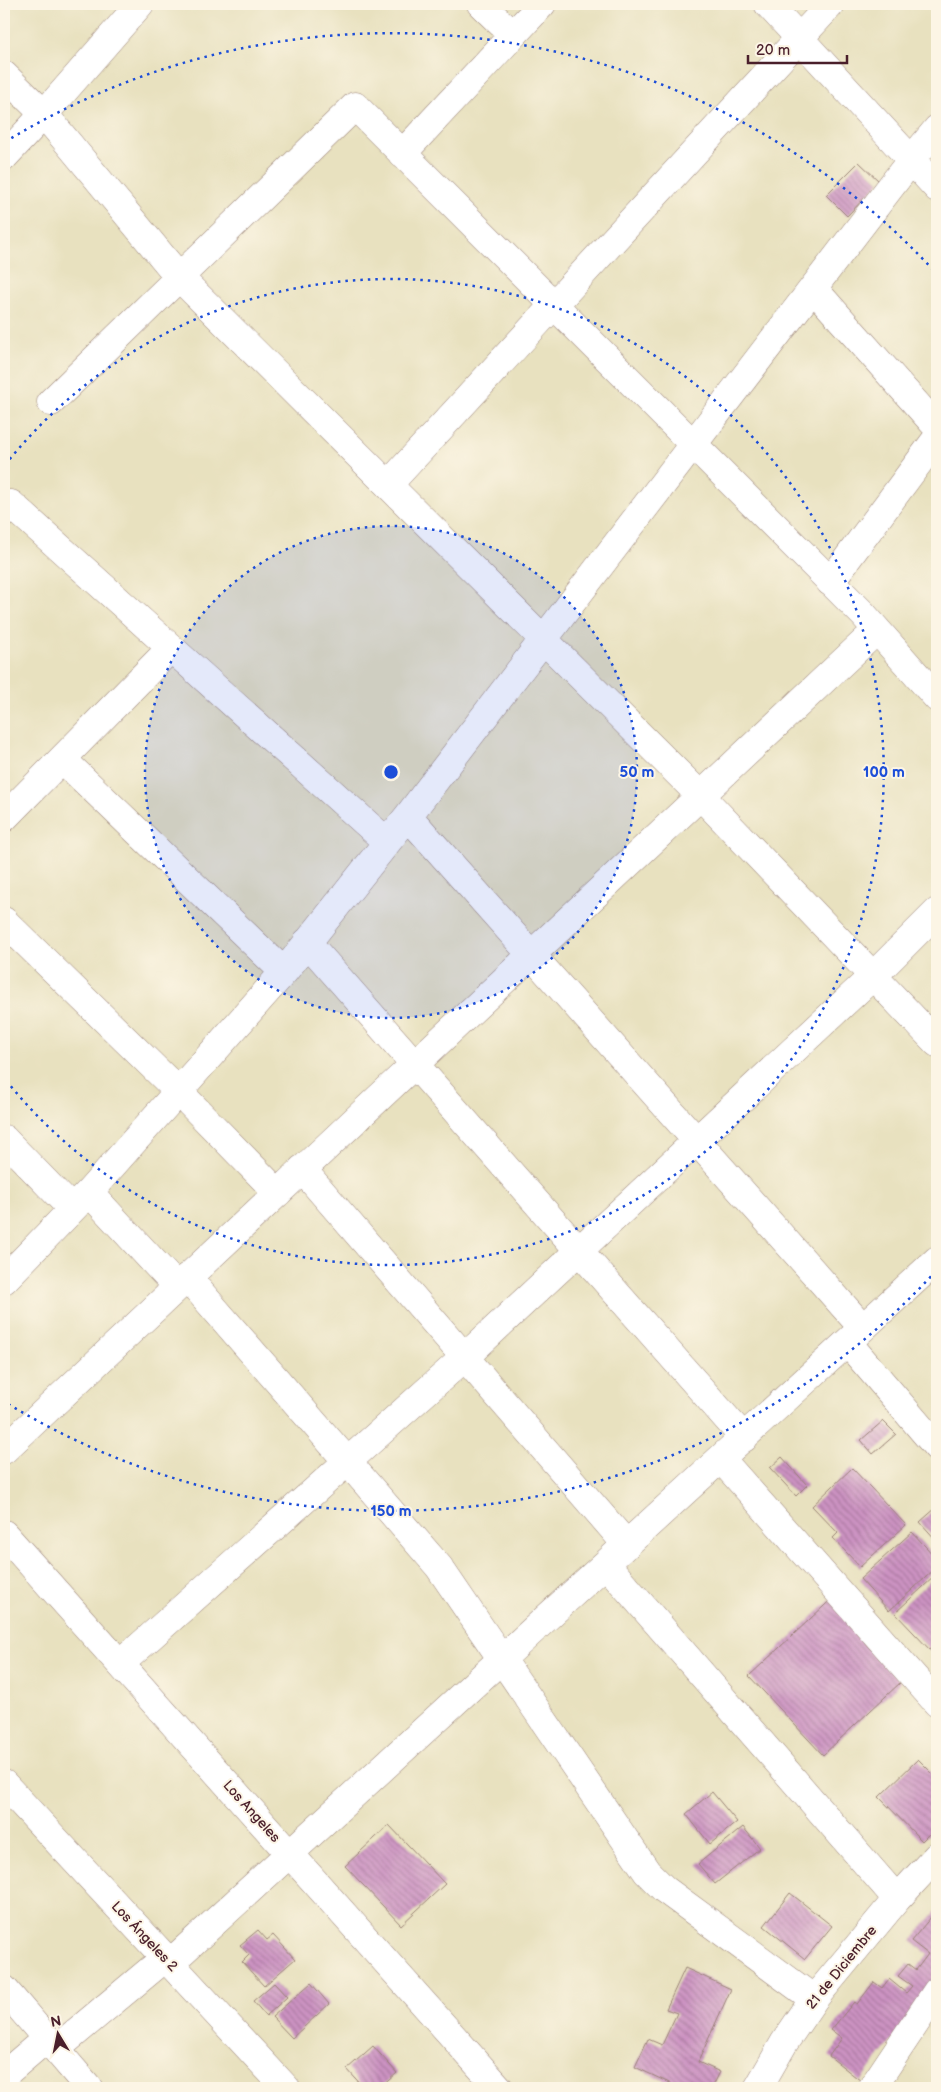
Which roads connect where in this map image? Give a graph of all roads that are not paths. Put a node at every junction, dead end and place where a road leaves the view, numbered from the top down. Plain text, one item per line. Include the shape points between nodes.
1 (140, 4) edge
2 (481, 4) edge
3 (542, 4) edge
4 (768, 4) edge
5 (831, 4) edge
6 (513, 35) junction
7 (800, 37) junction
8 (4, 75) edge
9 (44, 114) junction
10 (937, 129) edge
11 (402, 154) junction
12 (4, 156) edge
13 (912, 159) junction
14 (937, 188) edge
15 (180, 278) junction
16 (813, 288) junction
17 (553, 305) junction
18 (51, 402) dead end
19 (937, 427) edge
20 (937, 438) edge
21 (693, 445) junction
22 (388, 485) junction
23 (4, 513) edge
24 (830, 582) junction
25 (877, 630) junction
26 (543, 639) junction
27 (172, 648) junction
28 (937, 698) edge
29 (62, 759) junction
30 (700, 796) junction
31 (408, 816) junction
32 (4, 818) edge
33 (387, 842) junction
34 (937, 912) edge
35 (4, 921) edge
36 (307, 942) junction
37 (531, 955) junction
38 (284, 972) junction
39 (873, 976) junction
40 (937, 1043) edge
41 (414, 1064) junction
42 (179, 1092) junction
43 (4, 1139) edge
44 (697, 1141) junction
45 (302, 1169) junction
46 (278, 1193) junction
47 (80, 1201) junction
48 (579, 1251) junction
49 (937, 1260) edge
50 (4, 1280) edge
51 (182, 1282) junction
52 (856, 1335) junction
53 (465, 1357) junction
54 (744, 1438) junction
55 (937, 1446) edge
56 (4, 1450) edge
57 (720, 1459) junction
58 (347, 1462) junction
59 (4, 1534) edge
60 (627, 1545) junction
61 (606, 1564) junction
62 (501, 1660) junction
63 (120, 1663) junction
64 (937, 1703) edge
65 (4, 1784) edge
66 (290, 1854) junction
67 (937, 1856) edge
68 (897, 1899) junction
69 (168, 1961) junction
70 (4, 1989) edge
71 (937, 1991) edge
72 (814, 1999) junction
73 (51, 2044) junction
74 (4, 2075) edge
75 (89, 2088) edge
76 (286, 2088) edge
77 (499, 2088) edge
78 (758, 2088) edge
79 (872, 2088) edge

1 - 9 street
2 - 6 street
3 - 6 street
4 - 7 street
5 - 7 street
6 - 11 street
7 - 13 street
7 - 17 street
8 - 9 street
9 - 12 street
9 - 15 street
10 - 13 street
11 - 15 street via 355,106
11 - 17 street
13 - 14 street
13 - 16 street
15 - 18 street
15 - 22 street
16 - 19 street
16 - 21 street
17 - 21 street
17 - 22 street
20 - 24 street
21 - 24 street
21 - 26 street
22 - 26 street
23 - 27 street via 11,504
24 - 25 street
25 - 28 street
25 - 30 street
26 - 30 street
26 - 31 street
27 - 29 street
27 - 33 street
29 - 32 street
29 - 38 street
30 - 37 street
30 - 39 street
31 - 33 street
31 - 37 street
33 - 36 street
34 - 39 street
35 - 42 street
36 - 38 street
36 - 41 street
37 - 41 street
37 - 44 street
38 - 42 street
39 - 40 street
39 - 44 street
41 - 45 street
41 - 48 street
42 - 46 street
42 - 47 street
43 - 47 street
44 - 48 street
44 - 52 street
45 - 46 street
45 - 53 street
46 - 51 street
47 - 50 street
47 - 51 street
48 - 53 street
48 - 54 street
49 - 52 street
51 - 56 street
51 - 58 street
52 - 54 street
52 - 55 street
53 - 58 street
53 - 60 street
54 - 57 street
57 - 60 street
57 - 64 street
58 - 62 street via 439,1567
58 - 63 street
59 - 63 street, Los Angeles
60 - 61 street
61 - 62 street
61 - 68 street
62 - 66 street
62 - 72 street via 647,1872 664,1889
63 - 66 street, Los Angeles
65 - 69 street, Los Ángeles 2
66 - 69 street
66 - 77 street, Los Angeles
67 - 68 street, 21 de Diciembre
68 - 72 street, 21 de Diciembre
69 - 73 street
69 - 76 street, Los Ángeles 2
70 - 73 street
71 - 79 street
72 - 78 street, 21 de Diciembre
73 - 74 street
73 - 75 street

